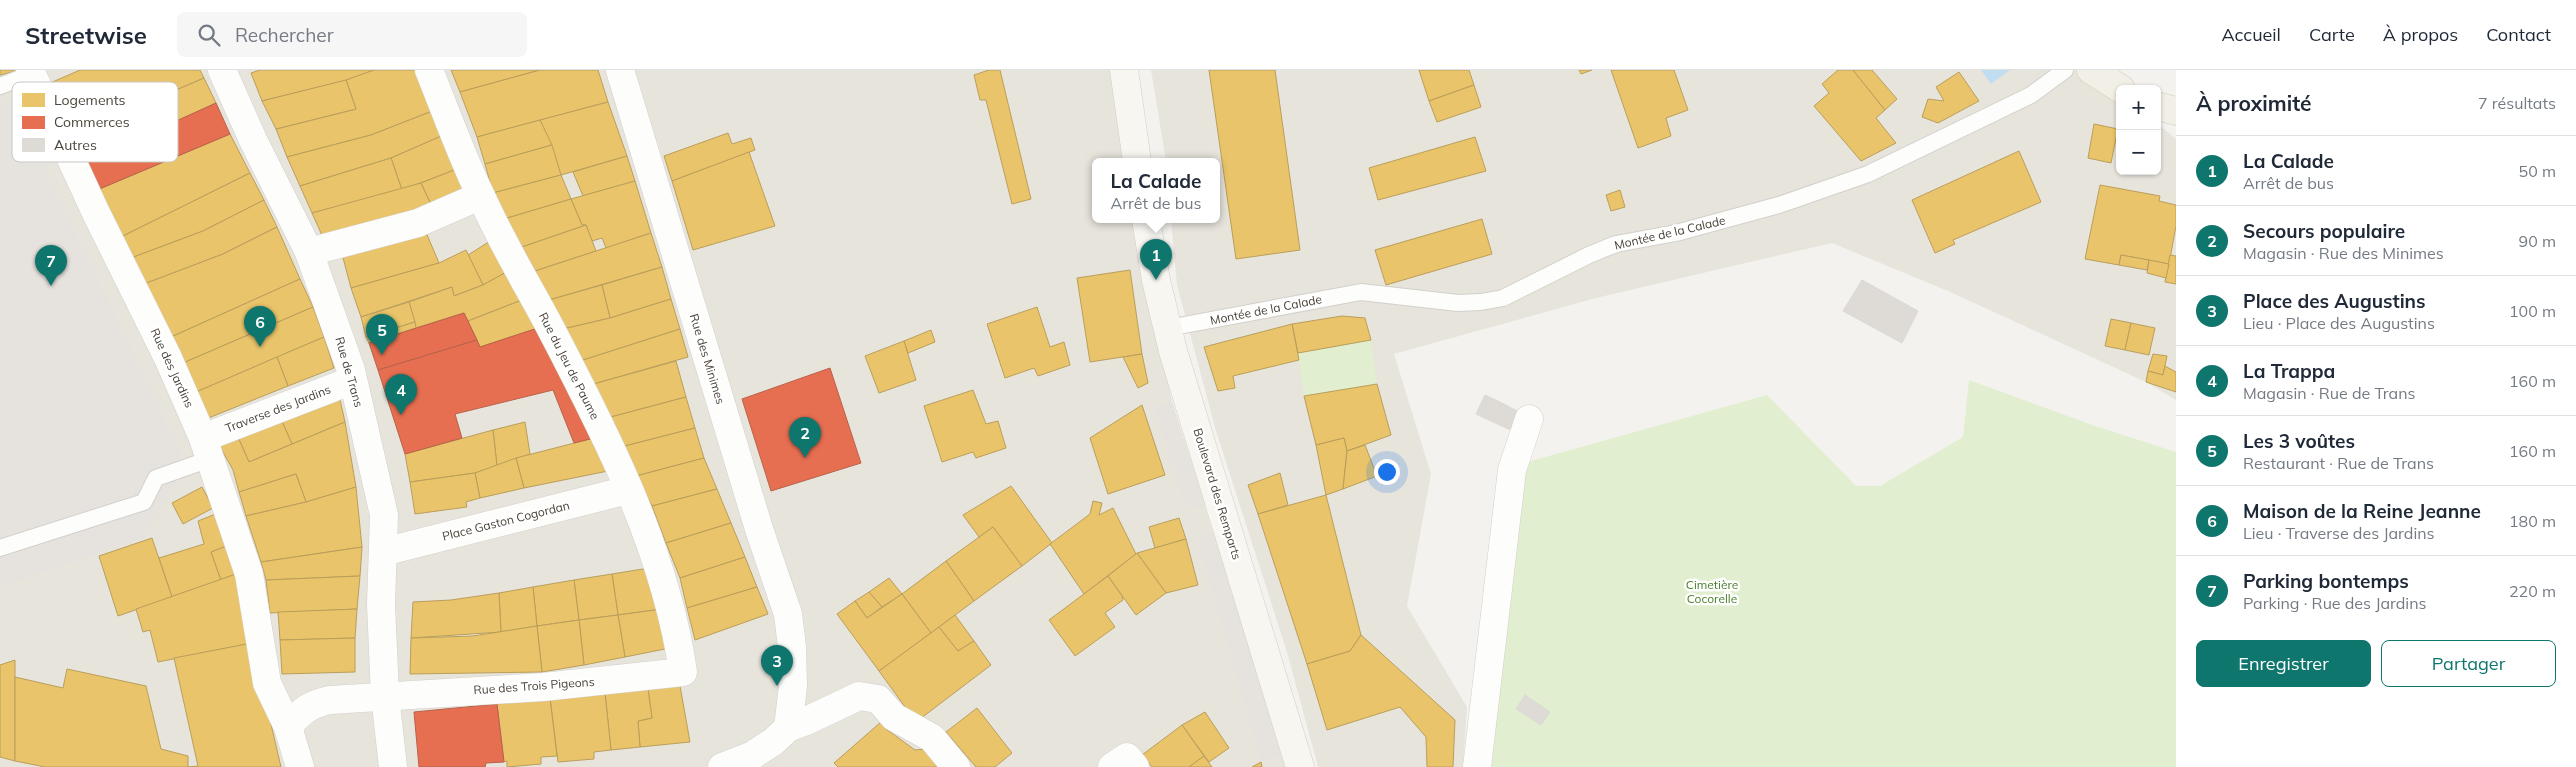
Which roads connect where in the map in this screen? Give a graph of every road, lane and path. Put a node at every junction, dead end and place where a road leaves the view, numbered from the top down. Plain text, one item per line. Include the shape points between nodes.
1 (222, 70) edge
2 (429, 70) edge
3 (620, 70) edge
4 (1124, 70) edge
5 (2065, 70) edge
6 (2091, 70) edge
7 (34, 71) edge
8 (0, 86) edge
9 (2116, 86) edge
10 (2161, 107) edge
11 (2176, 111) edge
12 (1137, 158) edge
13 (74, 162) edge
14 (480, 196) junction
15 (1147, 223) edge
16 (309, 252) junction
17 (1168, 328) junction
18 (353, 380) junction
19 (1529, 419) dead end
20 (207, 448) junction
21 (628, 490) junction
22 (0, 548) edge
23 (383, 552) junction
24 (683, 672) joint
25 (385, 696) junction
26 (288, 728) junction
27 (788, 728) junction
28 (752, 761) edge
29 (300, 767) edge
30 (393, 767) edge
31 (722, 767) edge
32 (956, 767) edge
33 (1112, 767) edge
34 (1135, 767) edge
35 (1300, 767) edge
36 (1477, 767) edge

1 - 16 street, Rue de Trans
2 - 14 street, Rue du Jeu de Paume
3 - 27 street, Rue des Minimes via 759,529 788,614 793,686
4 - 12 street
5 - 17 lane, Montée de la Calade via 2032,96 1868,174 1779,205 1676,233 1616,244 1503,298 1458,303 1361,292
6 - 9 main road
7 - 8 lane
10 - 11 main road
13 - 20 street, Rue des Jardins via 168,358
14 - 16 street via 418,223
14 - 21 street, Rue du Jeu de Paume via 551,328
15 - 17 street, Boulevard des Remparts
16 - 18 street, Rue de Trans
17 - 35 street, Boulevard des Remparts
18 - 20 street, Traverse des Jardins
18 - 23 street, Rue de Trans via 384,515
19 - 36 street via 1512,470
20 - 22 lane via 156,478 144,502
20 - 26 street, Rue des Jardins via 249,574 268,683
21 - 23 street, Place Gaston Cogordan
21 - 24 street, Rue du Jeu de Paume via 656,562 679,645
23 - 25 street, Rue de Trans via 381,604
24 - 25 street, Rue des Trois Pigeons via 543,687
25 - 26 street, Rue des Trois Pigeons via 315,703 302,710
25 - 30 street, Rue de Trans
26 - 29 street, Rue des Jardins
27 - 28 street
27 - 32 street via 858,696 878,699 894,717 932,738
28 - 31 street
33 - 34 street via 1127,757

